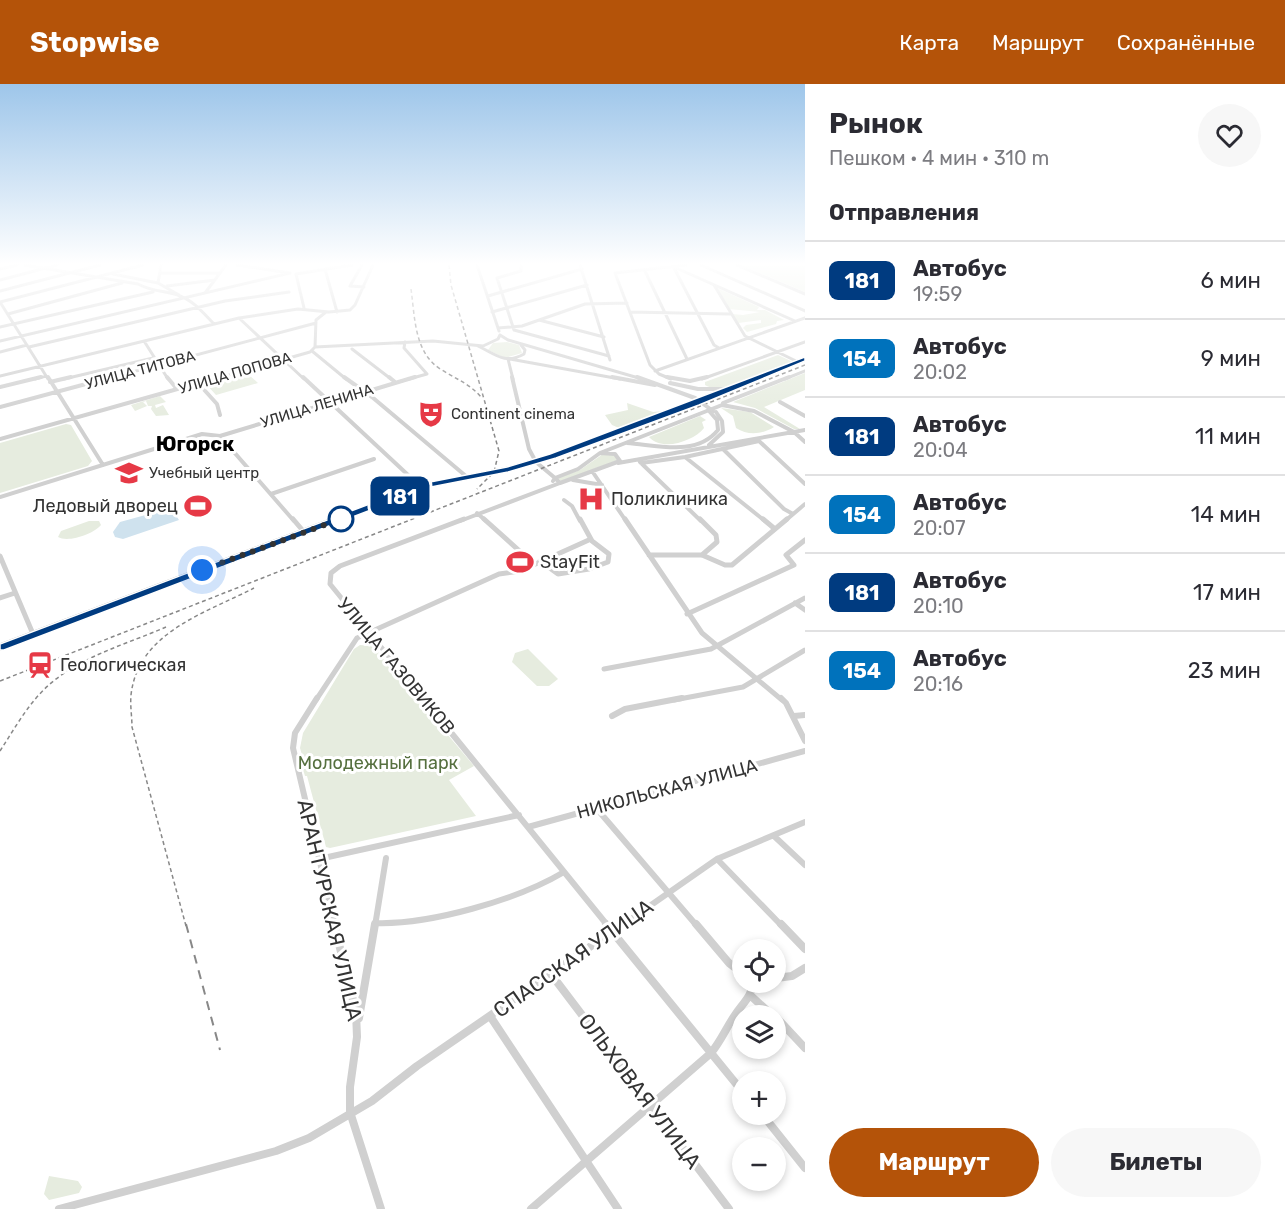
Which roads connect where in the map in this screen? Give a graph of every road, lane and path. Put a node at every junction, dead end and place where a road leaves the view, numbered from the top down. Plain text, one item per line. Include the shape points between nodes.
1 (10, 318) edge
2 (42, 318) edge
3 (100, 318) edge
4 (156, 318) edge
5 (208, 318) edge
6 (239, 318) junction
7 (242, 318) edge
8 (318, 318) edge
9 (494, 318) edge
10 (509, 318) edge
11 (548, 318) edge
12 (597, 318) edge
13 (632, 318) edge
14 (666, 318) edge
15 (701, 318) edge
16 (732, 318) edge
17 (787, 318) edge
18 (805, 318) edge
19 (540, 320) junction
20 (795, 321) junction
21 (316, 323) junction
22 (14, 324) junction
23 (214, 324) junction
24 (0, 327) edge
25 (512, 327) junction
26 (498, 328) junction
27 (500, 335) junction
28 (21, 336) junction
29 (603, 337) junction
30 (260, 338) junction
31 (747, 338) junction
32 (0, 341) edge
33 (144, 341) junction
34 (405, 342) junction
35 (514, 342) junction
36 (805, 342) edge
37 (491, 343) junction
38 (474, 345) junction
39 (28, 346) junction
40 (718, 348) junction
41 (314, 349) junction
42 (352, 349) dead end
43 (486, 351) junction
44 (0, 352) edge
45 (777, 352) junction
46 (153, 358) junction
47 (282, 359) junction
48 (509, 359) junction
49 (687, 359) junction
50 (805, 359) edge
51 (798, 362) junction
52 (526, 363) junction
53 (158, 365) junction
54 (40, 366) junction
55 (510, 366) junction
56 (609, 369) junction
57 (805, 370) edge
58 (656, 372) junction
59 (624, 373) junction
60 (0, 376) edge
61 (46, 376) junction
62 (602, 377) junction
63 (696, 381) joint
64 (50, 382) junction
65 (395, 382) junction
66 (198, 383) junction
67 (0, 387) edge
68 (735, 387) junction
69 (177, 389) junction
70 (363, 391) junction
71 (57, 392) junction
72 (693, 398) junction
73 (329, 402) junction
74 (780, 402) dead end
75 (718, 405) junction
76 (0, 407) edge
77 (712, 411) junction
78 (220, 415) dead end
79 (805, 416) edge
80 (74, 418) junction
81 (805, 430) edge
82 (723, 432) junction
83 (795, 432) junction
84 (648, 433) junction
85 (220, 436) junction
86 (0, 439) edge
87 (739, 441) junction
88 (805, 442) edge
89 (619, 444) junction
90 (662, 446) junction
91 (699, 448) junction
92 (724, 450) junction
93 (600, 453) junction
94 (685, 458) junction
95 (374, 459) dead end
96 (639, 461) junction
97 (536, 462) junction
98 (618, 463) junction
99 (103, 465) junction
100 (547, 471) junction
101 (592, 471) junction
102 (562, 474) junction
103 (467, 477) junction
104 (555, 478) junction
105 (570, 480) junction
106 (560, 483) junction
107 (805, 484) edge
108 (548, 486) junction
109 (603, 486) junction
110 (422, 488) junction
111 (271, 494) junction
112 (0, 496) edge
113 (564, 500) dead end
114 (805, 504) edge
115 (477, 513) junction
116 (793, 514) junction
117 (774, 529) junction
118 (304, 532) junction
119 (591, 539) junction
120 (805, 540) edge
121 (649, 555) junction
122 (702, 555) junction
123 (0, 556) edge
124 (537, 562) junction
125 (332, 588) joint
126 (15, 593) junction
127 (0, 598) edge
128 (805, 598) edge
129 (795, 603) junction
130 (805, 610) edge
131 (687, 614) junction
132 (367, 633) junction
133 (33, 634) junction
134 (0, 647) edge
135 (717, 647) junction
136 (805, 650) edge
137 (604, 669) dead end
138 (757, 679) junction
139 (805, 715) edge
140 (612, 716) dead end
141 (794, 716) junction
142 (805, 741) edge
143 (805, 751) edge
144 (597, 809) junction
145 (519, 815) junction
146 (805, 822) edge
147 (528, 827) junction
148 (774, 836) junction
149 (386, 858) dead end
150 (319, 859) junction
151 (717, 859) junction
152 (805, 865) edge
153 (564, 872) junction
154 (668, 892) junction
155 (375, 923) junction
156 (613, 931) junction
157 (805, 949) edge
158 (732, 965) edge
159 (805, 968) edge
160 (551, 974) junction
161 (786, 977) edge
162 (752, 993) edge
163 (751, 996) junction
164 (761, 1005) edge
165 (490, 1016) junction
166 (358, 1022) junction
167 (786, 1028) edge
168 (805, 1048) edge
169 (711, 1053) junction
170 (732, 1079) edge
171 (650, 1104) junction
172 (350, 1112) junction
173 (771, 1125) edge
174 (586, 1161) junction
175 (805, 1168) edge
176 (59, 1209) edge
177 (381, 1209) edge
178 (531, 1209) edge
179 (618, 1209) edge
180 (729, 1209) edge

1 - 22 street
2 - 22 street
3 - 28 street
4 - 39 street
5 - 23 street
6 - 7 street
6 - 23 street
6 - 30 street
8 - 21 street
9 - 26 street
10 - 25 street
11 - 19 street
12 - 29 street
13 - 58 street
14 - 49 street
15 - 40 street
16 - 31 street
17 - 20 street
18 - 20 street
19 - 25 street
19 - 29 street
20 - 31 street
21 - 30 street, УЛИЦА ТИТОВА
21 - 41 street
22 - 24 street
22 - 28 street
23 - 33 street
25 - 26 street
25 - 29 street via 609,358
26 - 27 street
27 - 35 street
27 - 37 street
28 - 32 street
28 - 39 street
30 - 47 street
30 - 53 street, УЛИЦА ТИТОВА
31 - 40 street
31 - 45 street
33 - 46 street
33 - 54 street
34 - 38 street
34 - 41 street
34 - 65 street, УЛИЦА ЛЕНИНА via 404,348 427,374
35 - 37 street
35 - 48 street via 524,347 525,352
35 - 56 street
36 - 45 street
37 - 38 street
37 - 43 street
38 - 43 street
39 - 44 street
39 - 54 street
40 - 49 street
41 - 47 street, УЛИЦА ПОПОВА
41 - 70 street
42 - 65 street
43 - 48 street via 494,357
45 - 51 street
45 - 63 street
46 - 53 street
46 - 64 street
47 - 66 street, УЛИЦА ПОПОВА
47 - 73 street
48 - 52 street
48 - 55 street
49 - 58 street
50 - 51 main road
51 - 68 main road
52 - 55 street
52 - 62 street
53 - 69 street
53 - 71 street, УЛИЦА ТИТОВА
54 - 60 street
54 - 61 street
55 - 97 street
56 - 59 street
56 - 62 street via 610,375
57 - 75 street
58 - 63 street via 677,380
59 - 68 street via 698,389
59 - 72 street via 673,387
61 - 64 street
61 - 67 street
62 - 72 street via 663,387
64 - 71 street
65 - 70 street, УЛИЦА ЛЕНИНА
66 - 69 street, УЛИЦА ПОПОВА
66 - 78 street via 217,404
68 - 97 main road
69 - 80 street, УЛИЦА ПОПОВА
70 - 73 street, УЛИЦА ЛЕНИНА
70 - 103 street
71 - 76 street, УЛИЦА ТИТОВА
71 - 80 street
72 - 77 street, bridge
73 - 85 street, УЛИЦА ЛЕНИНА
73 - 110 street
74 - 79 street
75 - 83 street via 749,408
75 - 84 street
77 - 82 street via 722,421
77 - 90 street via 718,424 713,438 691,446
80 - 86 street, УЛИЦА ПОПОВА
80 - 99 street
81 - 83 street
82 - 87 street
82 - 91 street via 714,442
83 - 87 street
83 - 88 street
84 - 89 street
84 - 90 street via 646,440
85 - 99 street, УЛИЦА ЛЕНИНА via 202,434
85 - 111 street
87 - 91 street
89 - 90 street
89 - 93 street
91 - 96 street
92 - 94 street
92 - 107 street via 759,441
92 - 116 street
93 - 98 street via 615,454 620,459
93 - 102 street via 580,468
94 - 96 street
94 - 117 street
95 - 111 street
96 - 98 street
96 - 122 street via 716,535 717,542
97 - 100 street
97 - 103 main road
98 - 101 street
99 - 112 street, УЛИЦА ЛЕНИНА
100 - 102 street
100 - 104 street
101 - 105 street
101 - 109 street
102 - 104 street
103 - 110 main road
104 - 106 street
104 - 108 street
105 - 106 street
105 - 109 street
106 - 108 street
108 - 115 street
109 - 121 street
110 - 118 main road
111 - 118 street
113 - 119 street via 572,506
114 - 116 street
115 - 124 street
115 - 125 street via 336,569 329,578
116 - 117 street
117 - 122 street via 734,563 728,565
118 - 133 main road
119 - 124 street, АРАНТУРСКАЯ УЛИЦА
119 - 124 street via 609,554 606,564 562,573
120 - 131 street via 786,555 794,565
121 - 122 street
121 - 131 street
123 - 126 street
124 - 132 street, АРАНТУРСКАЯ УЛИЦА via 517,572 499,574
125 - 132 street, УЛИЦА ГАЗОВИКОВ
126 - 127 street
126 - 133 street
128 - 129 street
129 - 130 street
129 - 135 street
131 - 135 street
132 - 145 street, УЛИЦА ГАЗОВИКОВ
132 - 150 street, АРАНТУРСКАЯ УЛИЦА via 349,646 298,726 293,741 296,770
133 - 134 main road
135 - 137 street
135 - 138 street
136 - 138 street
138 - 140 street via 735,690 625,710
138 - 141 street via 786,703
139 - 141 street
141 - 142 street
143 - 144 street, НИКОЛЬСКАЯ УЛИЦА
144 - 147 street, НИКОЛЬСКАЯ УЛИЦА
144 - 154 street
145 - 147 street, УЛИЦА ГАЗОВИКОВ
145 - 150 street
146 - 148 street, СПАССКАЯ УЛИЦА
147 - 153 street
148 - 151 street, СПАССКАЯ УЛИЦА
148 - 152 street
149 - 155 street
150 - 166 street, АРАНТУРСКАЯ УЛИЦА
151 - 154 street, СПАССКАЯ УЛИЦА
151 - 157 street
153 - 155 street via 527,892 435,918 405,924
153 - 156 street
154 - 156 street, СПАССКАЯ УЛИЦА
154 - 158 street
155 - 166 street
156 - 160 street, СПАССКАЯ УЛИЦА
156 - 169 street
159 - 161 street
160 - 165 street, СПАССКАЯ УЛИЦА
160 - 171 street, ОЛЬХОВАЯ УЛИЦА
162 - 163 street
163 - 164 street
163 - 169 street
165 - 172 street, СПАССКАЯ УЛИЦА via 382,1095
165 - 174 street
166 - 172 street, АРАНТУРСКАЯ УЛИЦА
167 - 168 street
169 - 170 street
169 - 171 street
171 - 174 street
171 - 180 street, ОЛЬХОВАЯ УЛИЦА
172 - 176 street via 289,1147
172 - 177 street, АРАНТУРСКАЯ УЛИЦА
173 - 175 street
174 - 178 street
174 - 179 street

